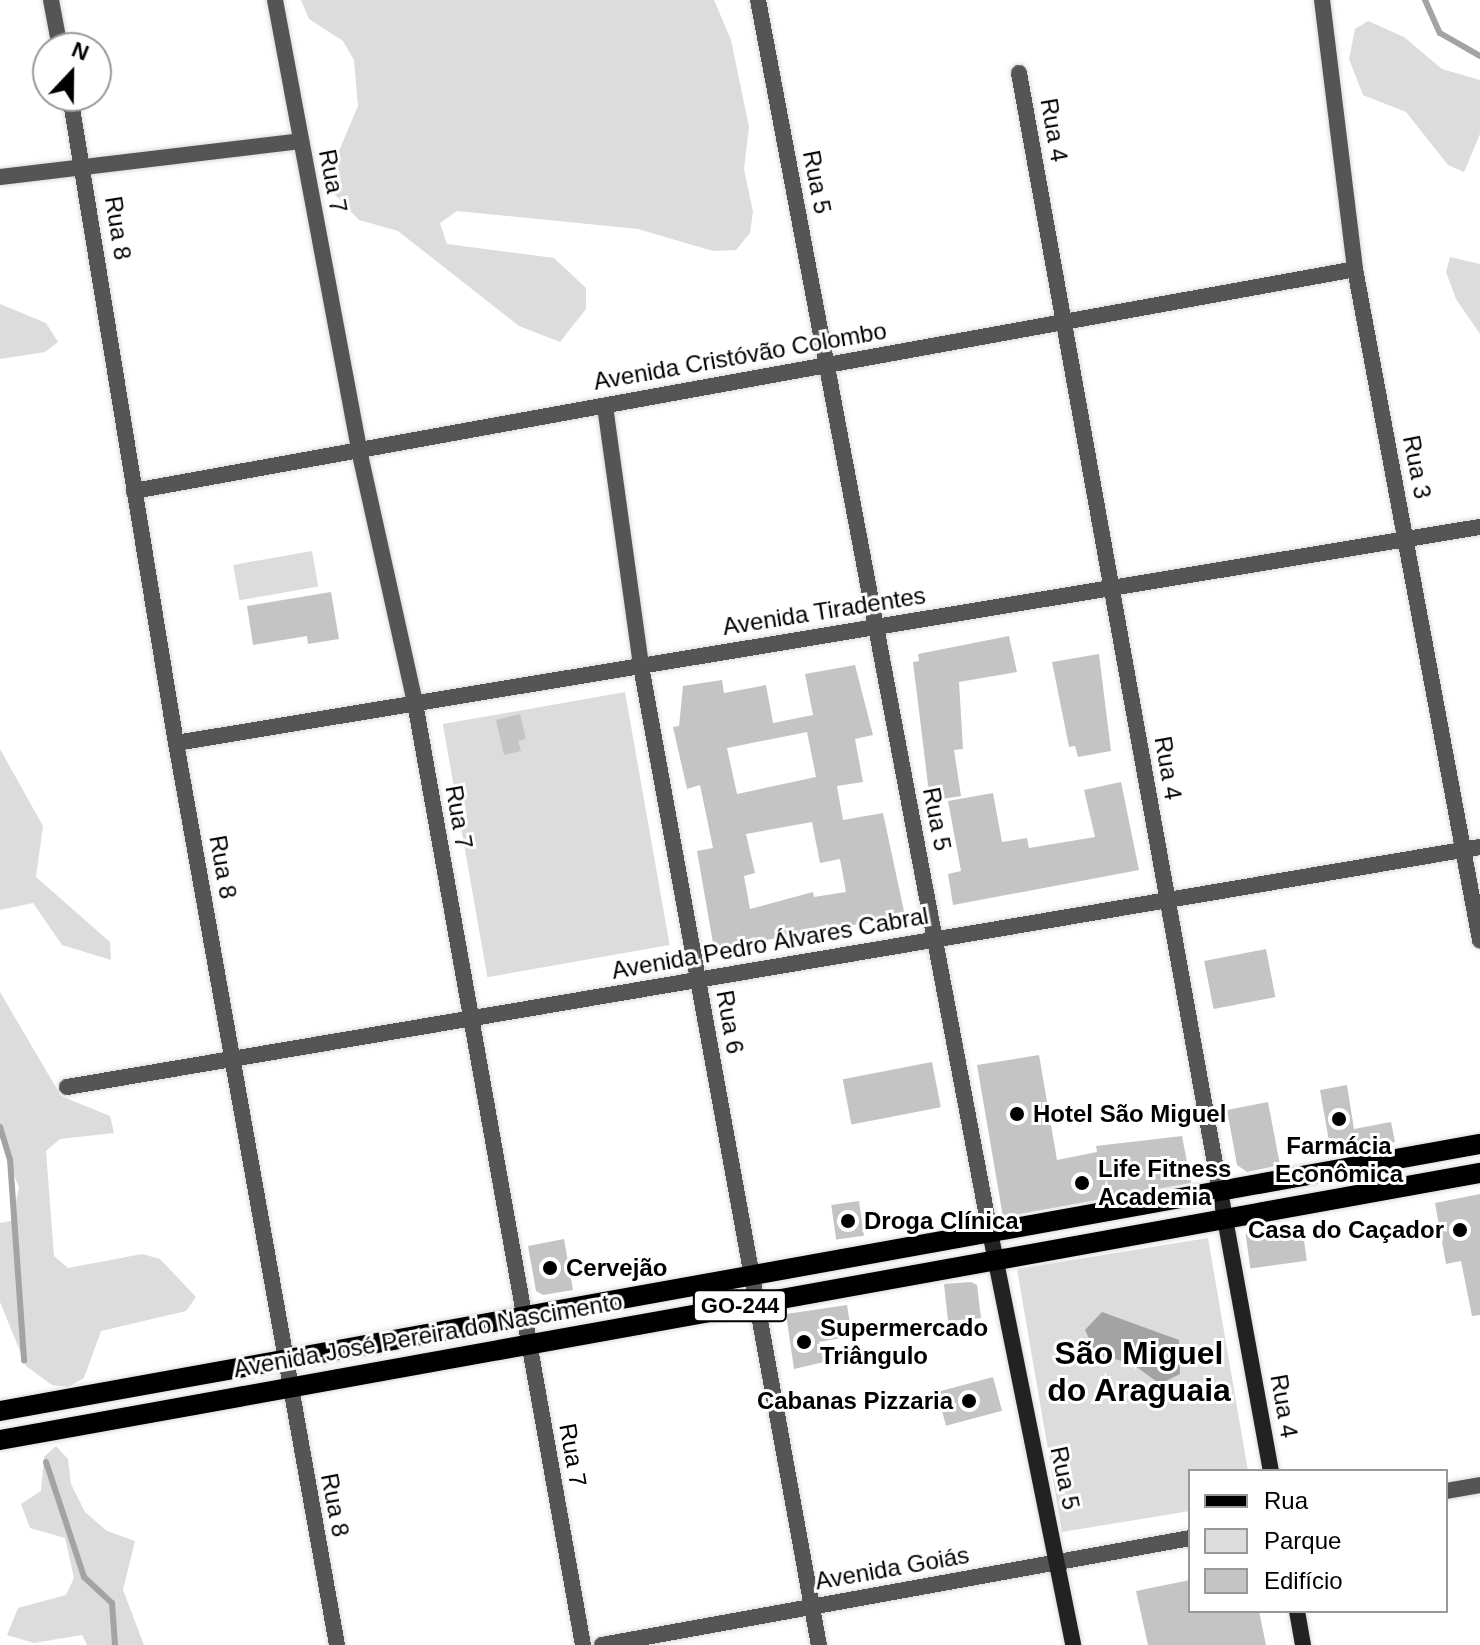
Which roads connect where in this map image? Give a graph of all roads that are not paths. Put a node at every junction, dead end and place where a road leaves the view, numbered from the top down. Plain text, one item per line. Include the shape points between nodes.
1 (51, 0) edge
2 (275, 0) edge
3 (758, 0) edge
4 (1322, 0) edge
5 (57, 32) edge
6 (1019, 73) dead end
7 (73, 112) edge
8 (301, 141) junction
9 (84, 167) junction
10 (0, 177) edge
11 (1355, 269) junction
12 (1064, 322) junction
13 (827, 365) junction
14 (605, 406) junction
15 (359, 450) junction
16 (134, 491) junction
17 (1480, 527) edge
18 (1407, 539) junction
19 (1112, 588) junction
20 (876, 627) junction
21 (641, 666) junction
22 (415, 703) junction
23 (176, 743) junction
24 (1480, 847) edge
25 (1462, 850) junction
26 (1168, 900) junction
27 (935, 940) junction
28 (1480, 940) edge
29 (698, 980) junction
30 (469, 1019) junction
31 (234, 1059) junction
32 (67, 1087) dead end
33 (1480, 1144) edge
34 (1480, 1173) edge
35 (1220, 1191) junction
36 (1225, 1218) junction
37 (990, 1232) junction
38 (995, 1259) junction
39 (751, 1275) junction
40 (756, 1303) junction
41 (523, 1316) junction
42 (528, 1344) junction
43 (284, 1359) junction
44 (289, 1387) junction
45 (21, 1407) junction
46 (0, 1411) edge
47 (28, 1435) junction
48 (0, 1440) edge
49 (1271, 1469) edge
50 (1480, 1485) edge
51 (1448, 1491) edge
52 (1188, 1538) edge
53 (1059, 1564) junction
54 (811, 1607) junction
55 (1297, 1613) edge
56 (337, 1645) edge
57 (583, 1645) edge
58 (602, 1645) edge
59 (819, 1645) edge
60 (1073, 1645) edge
61 (1303, 1645) edge

1 - 5 street
2 - 8 street, Rua 7
3 - 13 street, Rua 5
4 - 11 street, Rua 3
6 - 12 street, Rua 4
7 - 9 street, Rua 8
8 - 9 street
8 - 15 street, Rua 7
9 - 10 street
9 - 16 street, Rua 8
11 - 12 street, Avenida Cristóvão Colombo
11 - 18 street, Rua 3
12 - 13 street, Avenida Cristóvão Colombo
12 - 19 street, Rua 4
13 - 14 street, Avenida Cristóvão Colombo
13 - 20 street, Rua 5
14 - 15 street, Avenida Cristóvão Colombo
14 - 21 street, Rua 6
15 - 16 street, Avenida Cristóvão Colombo
15 - 22 street, Rua 7
16 - 23 street, Rua 8
17 - 18 street, Avenida Tiradentes
18 - 19 street, Avenida Tiradentes
18 - 25 street, Rua 3
19 - 20 street, Avenida Tiradentes
19 - 26 street, Rua 4
20 - 21 street, Avenida Tiradentes
20 - 27 street, Rua 5
21 - 22 street, Avenida Tiradentes
21 - 29 street, Rua 6
22 - 23 street, Avenida Tiradentes
22 - 30 street, Rua 7
23 - 31 street, Rua 8
24 - 25 street, Avenida Pedro Álvares Cabral
25 - 26 street, Avenida Pedro Álvares Cabral
25 - 28 street, Rua 3
26 - 27 street, Avenida Pedro Álvares Cabral
26 - 35 street, Rua 4
27 - 29 street, Avenida Pedro Álvares Cabral
27 - 37 street, Rua 5
29 - 30 street, Avenida Pedro Álvares Cabral
29 - 39 street, Rua 6
30 - 31 street, Avenida Pedro Álvares Cabral
30 - 41 street, Rua 7
31 - 32 street, Avenida Pedro Álvares Cabral
31 - 43 street, Rua 8
33 - 35 main road, Avenida José Pereira do Nascimento / GO-244
34 - 36 main road, Avenida José Pereira do Nascimento / GO-244
35 - 36 street, Rua 4
35 - 37 main road, Avenida José Pereira do Nascimento / GO-244
36 - 38 main road, Avenida José Pereira do Nascimento / GO-244
36 - 49 street, Rua 4
37 - 38 street, Rua 5
37 - 39 main road, Avenida José Pereira do Nascimento / GO-244
38 - 40 main road, Avenida José Pereira do Nascimento / GO-244
38 - 53 street, Rua 5
39 - 40 street, Rua 6
39 - 41 main road, Avenida José Pereira do Nascimento / GO-244
40 - 42 main road, Avenida José Pereira do Nascimento / GO-244
40 - 54 street, Rua 6
41 - 42 street, Rua 7
41 - 43 main road, Avenida José Pereira do Nascimento / GO-244
42 - 44 main road, Avenida José Pereira do Nascimento / GO-244
42 - 57 street, Rua 7
43 - 44 street, Rua 8
43 - 45 main road, Avenida José Pereira do Nascimento / GO-244
44 - 47 main road, Avenida José Pereira do Nascimento / GO-244
44 - 56 street, Rua 8
45 - 46 main road, Avenida José Pereira do Nascimento / GO-244
45 - 47 main road
47 - 48 main road, Avenida José Pereira do Nascimento / GO-244
50 - 51 street
52 - 53 street, Avenida Goiás
53 - 54 street, Avenida Goiás
53 - 60 street, Rua 5
54 - 58 street, Avenida Goiás
54 - 59 street, Rua 6
55 - 61 street

